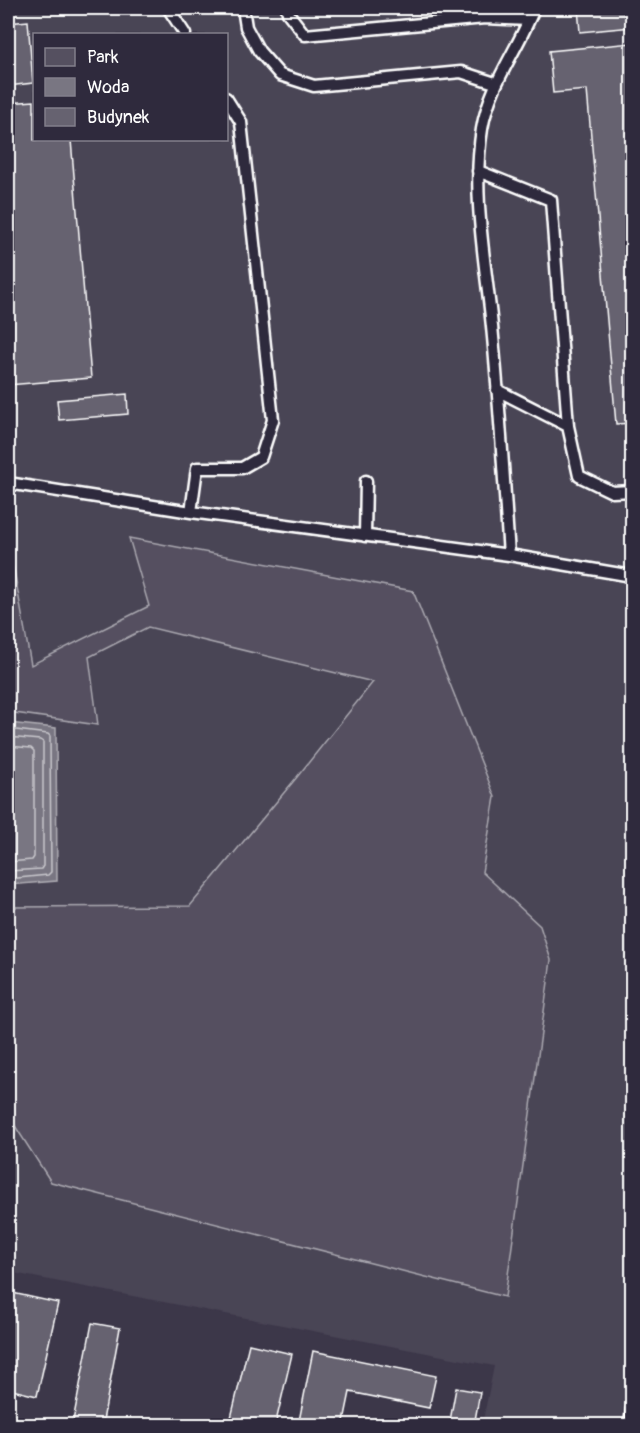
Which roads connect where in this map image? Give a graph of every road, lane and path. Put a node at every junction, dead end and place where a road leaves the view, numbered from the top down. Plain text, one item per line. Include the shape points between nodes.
1 (168, 8) edge
2 (243, 8) edge
3 (287, 8) edge
4 (534, 8) edge
5 (529, 20) junction
6 (184, 33) edge
7 (495, 83) junction
8 (228, 101) edge
9 (478, 171) junction
10 (497, 390) junction
11 (568, 426) junction
12 (366, 481) dead end
13 (8, 483) edge
14 (633, 490) edge
15 (191, 512) junction
16 (365, 536) junction
17 (509, 555) junction
18 (633, 576) edge
19 (633, 1409) edge
20 (630, 1425) edge

1 - 6 lane
2 - 7 lane via 246,27 259,51 280,75 314,86 461,72
3 - 5 lane via 305,35 485,18
4 - 5 lane
5 - 7 lane
7 - 9 lane via 483,127
8 - 15 lane via 241,122 273,420 261,457 242,468 197,468
9 - 10 lane
9 - 11 lane via 551,200
10 - 11 lane
10 - 17 lane
11 - 14 lane via 579,476 612,492
12 - 16 lane
13 - 15 lane
15 - 16 lane
16 - 17 lane
17 - 18 lane
19 - 20 lane

